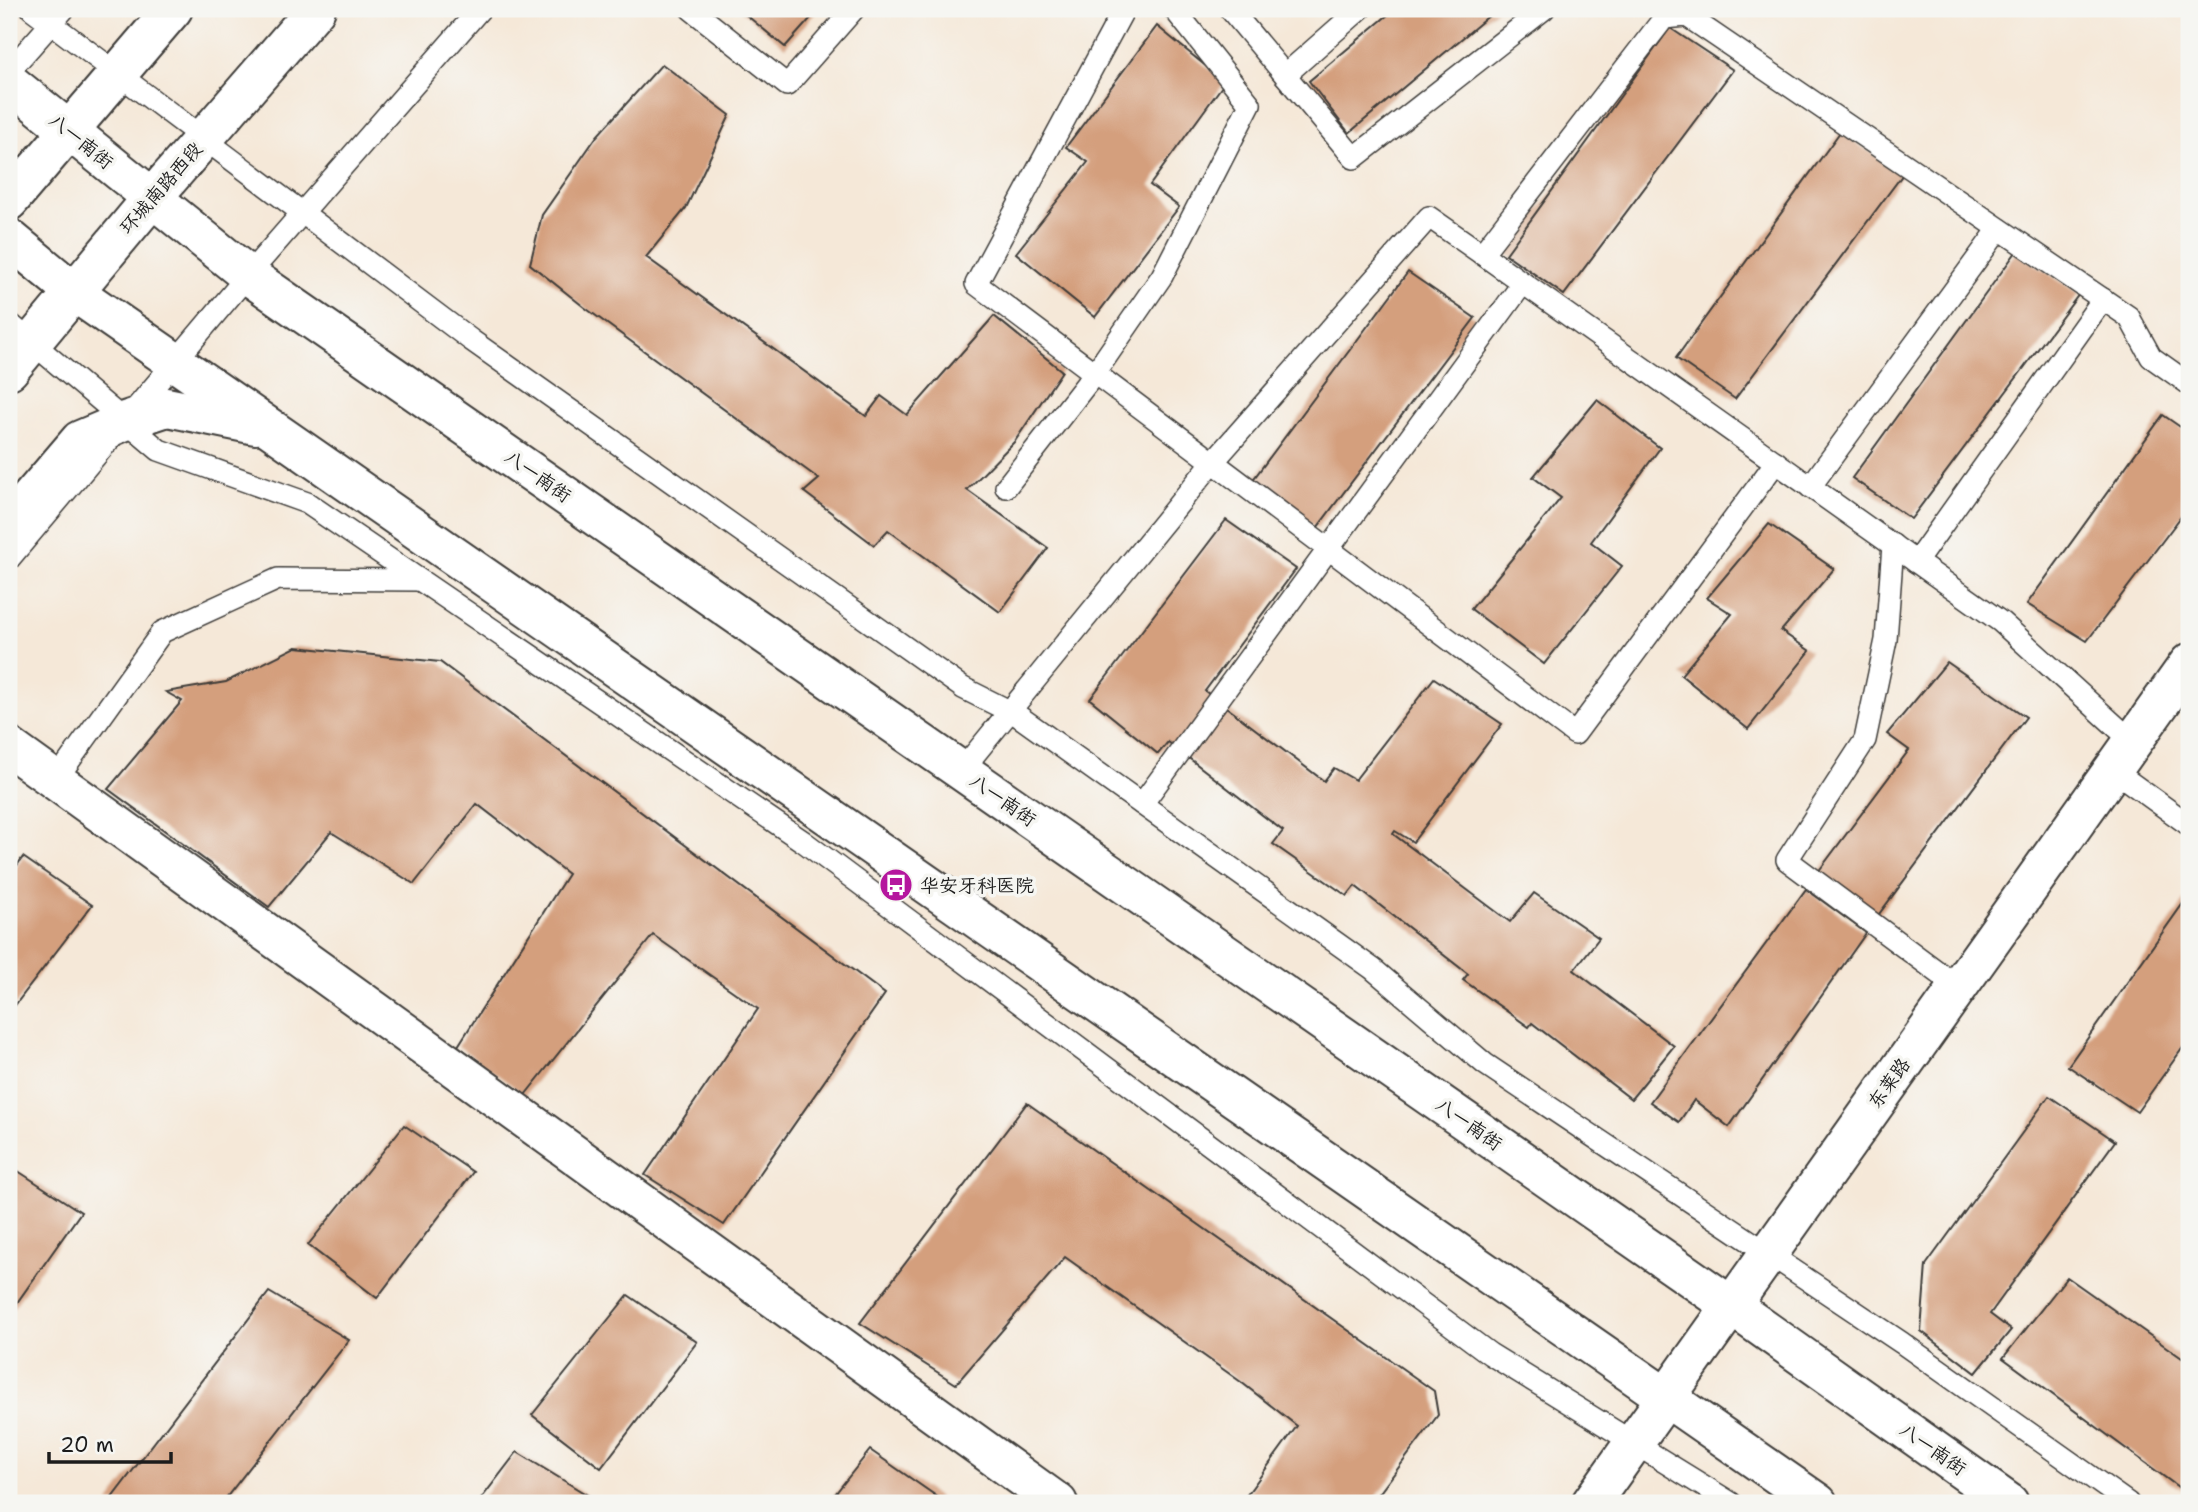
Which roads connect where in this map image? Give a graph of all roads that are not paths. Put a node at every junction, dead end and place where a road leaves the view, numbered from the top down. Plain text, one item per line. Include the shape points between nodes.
1 (32, 9) edge
2 (173, 9) edge
3 (316, 9) edge
4 (480, 9) edge
5 (691, 9) edge
6 (854, 9) edge
7 (1124, 9) edge
8 (1174, 9) edge
9 (1360, 9) edge
10 (1544, 9) edge
11 (1233, 10) edge
12 (57, 16) edge
13 (9, 71) edge
14 (117, 73) junction
15 (1285, 75) junction
16 (9, 82) edge
17 (67, 131) junction
18 (203, 139) junction
19 (152, 198) junction
20 (9, 201) edge
21 (302, 213) junction
22 (1999, 229) junction
23 (9, 238) edge
24 (1482, 254) junction
25 (248, 275) junction
26 (1523, 283) junction
27 (74, 292) junction
28 (2103, 299) junction
29 (16, 345) edge
30 (175, 361) junction
31 (1095, 373) junction
32 (2189, 384) edge
33 (125, 421) junction
34 (271, 429) junction
35 (1213, 462) junction
36 (1776, 462) junction
37 (1006, 487) dead end
38 (1810, 487) junction
39 (9, 523) edge
40 (1893, 545) junction
41 (1328, 548) junction
42 (9, 559) edge
43 (1916, 562) junction
44 (419, 580) junction
45 (2189, 663) edge
46 (1010, 711) junction
47 (9, 747) edge
48 (2123, 756) junction
49 (961, 771) junction
50 (55, 781) junction
51 (1142, 804) junction
52 (2189, 825) edge
53 (1958, 987) junction
54 (1768, 1252) junction
55 (1730, 1305) junction
56 (1665, 1397) junction
57 (1633, 1443) junction
58 (1058, 1503) edge
59 (1591, 1503) edge
60 (1731, 1503) edge
61 (1818, 1503) edge
62 (2009, 1503) edge
63 (2128, 1503) edge

1 - 12 lane
2 - 14 main road
3 - 18 main road, 环城南路西段
4 - 21 lane
5 - 6 lane via 786,85
7 - 31 lane via 976,284
8 - 31 lane via 1250,104 1162,276
9 - 15 lane
10 - 15 lane via 1354,158
11 - 15 lane
12 - 13 lane
12 - 14 lane
14 - 17 main road
14 - 18 lane
16 - 17 main road, 八一南街
17 - 19 main road, 八一南街
17 - 20 main road
18 - 19 main road, 环城南路西段
18 - 21 lane
19 - 25 main road, 八一南街
19 - 27 main road, 环城南路西段
21 - 25 lane
21 - 46 lane via 471,340 940,672
22 - 24 lane via 1687,16 1664,18
22 - 28 lane
22 - 38 lane
23 - 27 main road
24 - 26 lane
24 - 35 lane via 1429,217
25 - 30 lane
25 - 49 main road, 八一南街
26 - 36 lane
26 - 41 lane
27 - 29 main road, 环城南路西段
27 - 30 main road
28 - 32 lane via 2129,317 2151,357
28 - 43 lane
29 - 33 lane
30 - 33 lane
30 - 34 main road
31 - 35 lane
31 - 37 lane
33 - 34 main road via 167,407
33 - 39 main road via 79,440
33 - 42 lane
33 - 44 lane via 159,450 307,503
34 - 56 main road
35 - 41 lane
35 - 46 lane
36 - 38 lane
36 - 41 lane via 1575,734
38 - 40 lane
40 - 43 lane
40 - 53 lane via 1886,640 1865,740 1787,860
41 - 51 lane
43 - 48 lane via 2001,622
44 - 50 lane via 278,579 162,632
44 - 57 lane via 804,842 1490,1354
45 - 48 main road, 东莱路
46 - 49 lane
46 - 51 lane
47 - 50 main road
48 - 52 lane
48 - 53 main road, 东莱路
49 - 55 main road, 八一南街
50 - 58 main road
51 - 54 lane via 1373,969 1485,1063
53 - 54 main road, 东莱路
54 - 55 main road, 东莱路
54 - 63 lane
55 - 56 main road, 东莱路
55 - 62 main road, 八一南街
56 - 57 main road, 东莱路
56 - 61 main road
57 - 59 main road, 东莱路
57 - 60 lane

